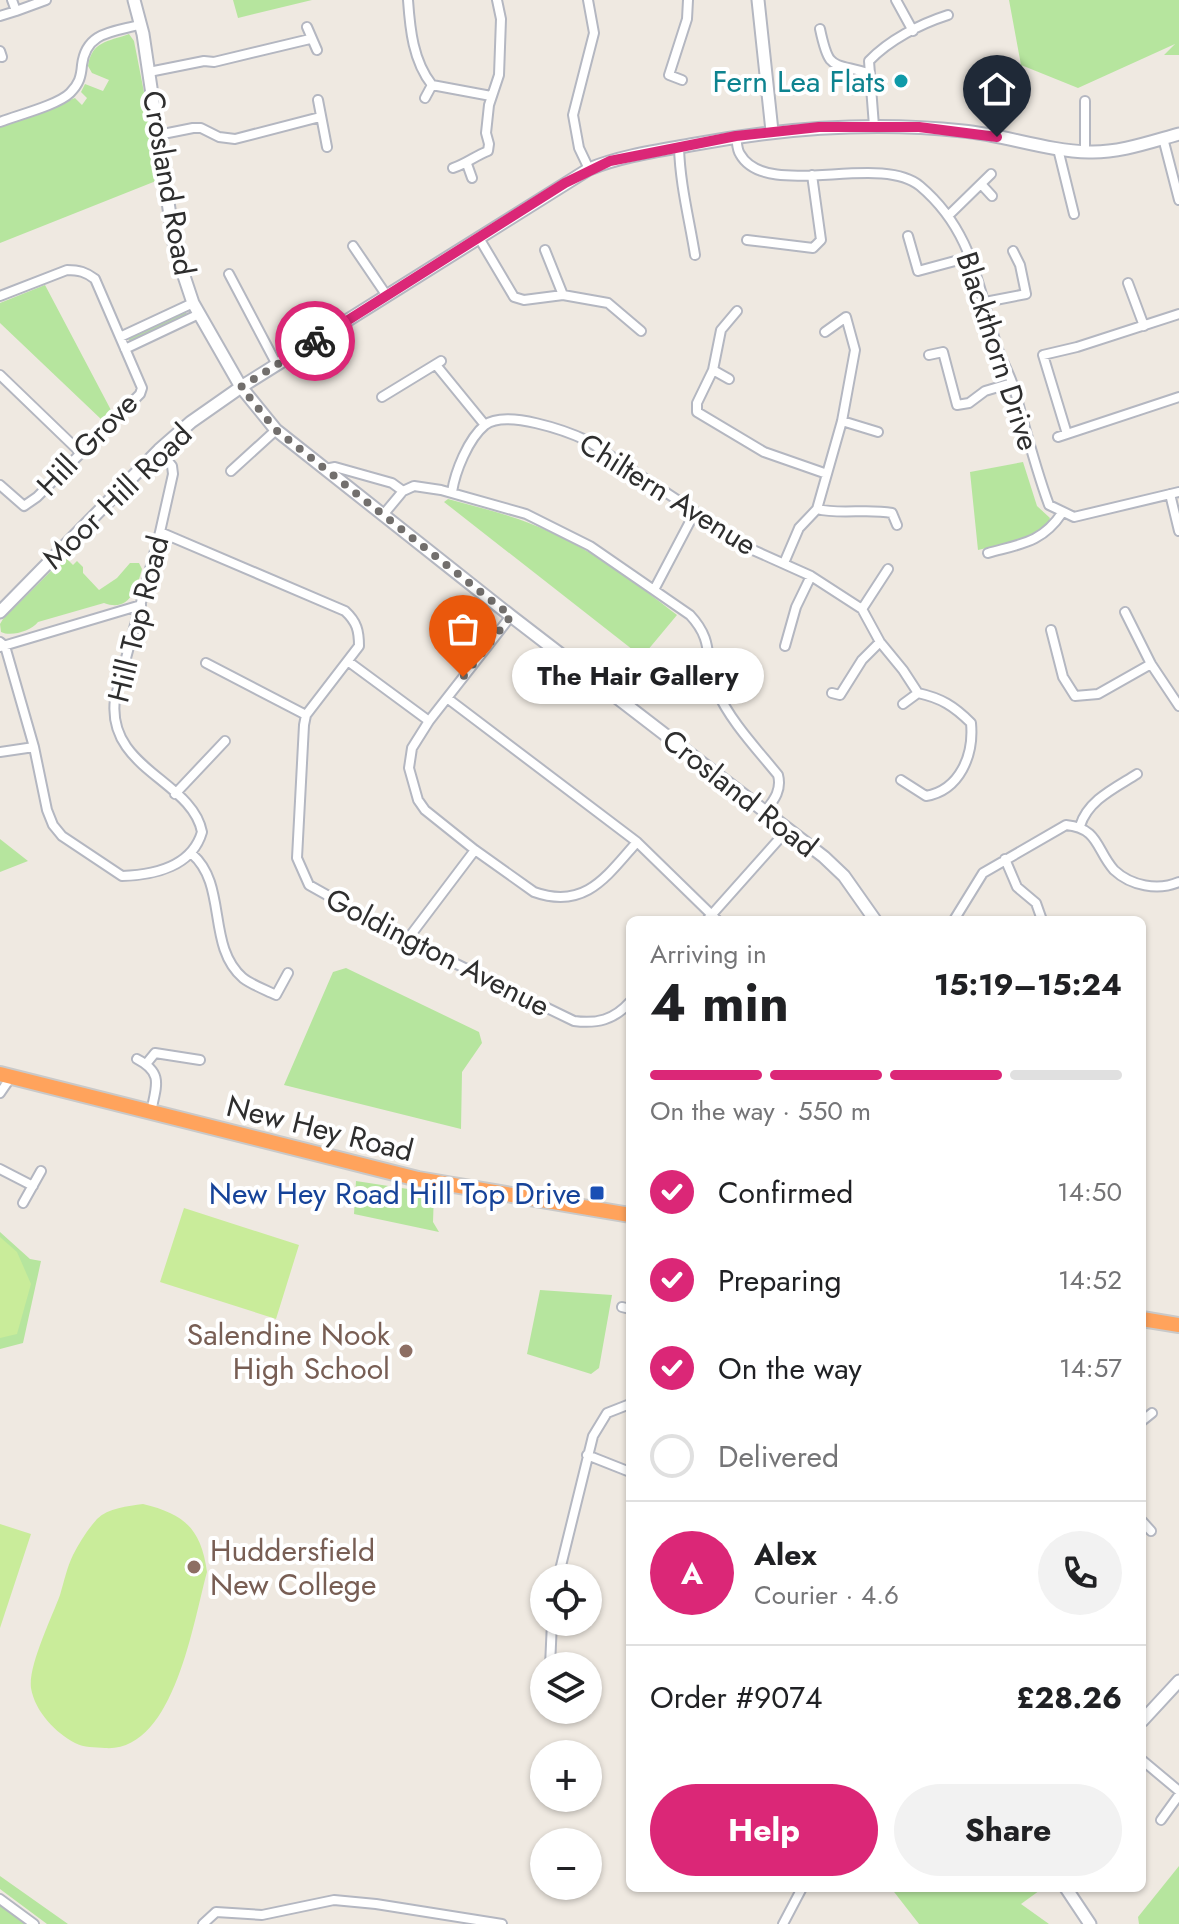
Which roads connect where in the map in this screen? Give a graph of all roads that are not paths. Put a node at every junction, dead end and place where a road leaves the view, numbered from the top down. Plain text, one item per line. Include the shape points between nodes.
1 (12, 0) edge
2 (46, 0) edge
3 (134, 0) edge
4 (408, 0) edge
5 (497, 0) edge
6 (588, 0) edge
7 (688, 0) edge
8 (758, 0) edge
9 (896, 0) edge
10 (16, 11) junction
11 (948, 15) dead end
12 (0, 16) edge
13 (139, 25) junction
14 (307, 27) dead end
15 (820, 29) dead end
16 (913, 31) junction
17 (310, 39) junction
18 (317, 50) dead end
19 (149, 72) junction
20 (868, 73) junction
21 (682, 80) dead end
22 (432, 85) junction
23 (491, 96) junction
24 (425, 98) dead end
25 (318, 100) dead end
26 (1085, 101) dead end
27 (320, 117) junction
28 (0, 122) edge
29 (874, 126) junction
30 (772, 131) junction
31 (1179, 134) edge
32 (158, 135) junction
33 (736, 136) junction
34 (1163, 138) junction
35 (327, 147) dead end
36 (679, 147) junction
37 (1058, 149) junction
38 (1085, 152) junction
39 (467, 164) junction
40 (453, 168) dead end
41 (589, 169) junction
42 (991, 174) dead end
43 (812, 175) junction
44 (472, 178) dead end
45 (981, 184) junction
46 (992, 196) dead end
47 (1179, 200) edge
48 (1074, 214) dead end
49 (948, 216) junction
50 (908, 236) dead end
51 (479, 238) junction
52 (747, 240) dead end
53 (353, 246) dead end
54 (545, 250) dead end
55 (1013, 251) dead end
56 (695, 255) dead end
57 (970, 257) junction
58 (229, 274) dead end
59 (1128, 283) dead end
60 (563, 295) junction
61 (0, 296) edge
62 (387, 296) junction
63 (985, 302) junction
64 (196, 308) junction
65 (737, 311) dead end
66 (1179, 314) edge
67 (1144, 326) junction
68 (641, 331) dead end
69 (825, 332) dead end
70 (120, 337) junction
71 (125, 349) junction
72 (929, 355) dead end
73 (277, 365) junction
74 (713, 370) junction
75 (0, 375) edge
76 (729, 379) dead end
77 (1012, 383) junction
78 (241, 387) junction
79 (382, 397) dead end
80 (1179, 397) edge
81 (842, 421) junction
82 (485, 425) junction
83 (276, 430) junction
84 (878, 432) dead end
85 (159, 450) junction
86 (81, 453) junction
87 (325, 469) junction
88 (231, 471) dead end
89 (827, 474) junction
90 (0, 485) edge
91 (403, 491) junction
92 (452, 492) junction
93 (1174, 493) edge
94 (817, 509) junction
95 (695, 512) junction
96 (1062, 513) junction
97 (383, 515) junction
98 (897, 525) dead end
99 (1179, 531) edge
100 (160, 532) junction
101 (988, 553) dead end
102 (784, 563) junction
103 (888, 569) dead end
104 (811, 576) junction
105 (655, 588) junction
106 (141, 605) junction
107 (862, 609) junction
108 (0, 612) edge
109 (1125, 612) dead end
110 (511, 616) junction
111 (1051, 630) dead end
112 (880, 642) junction
113 (2, 645) edge
114 (785, 646) dead end
115 (349, 662) junction
116 (206, 663) dead end
117 (1151, 664) junction
118 (832, 693) dead end
119 (918, 693) junction
120 (447, 698) junction
121 (903, 704) dead end
122 (1179, 706) edge
123 (306, 715) junction
124 (429, 721) junction
125 (225, 741) dead end
126 (34, 747) junction
127 (0, 752) edge
128 (1137, 774) dead end
129 (901, 780) dead end
130 (175, 794) junction
131 (765, 812) junction
132 (1080, 826) junction
133 (788, 829) junction
134 (637, 842) junction
135 (475, 850) junction
136 (192, 854) junction
137 (1005, 859) junction
138 (1179, 882) edge
139 (710, 916) edge
140 (714, 916) edge
141 (872, 916) edge
142 (956, 916) edge
143 (1041, 916) edge
144 (407, 940) junction
145 (288, 973) dead end
146 (626, 1006) edge
147 (200, 1060) dead end
148 (5, 1075) edge
149 (0, 1093) edge
150 (151, 1112) junction
151 (0, 1169) edge
152 (41, 1171) dead end
153 (33, 1186) junction
154 (23, 1203) dead end
155 (626, 1214) edge
156 (1146, 1320) edge
157 (1179, 1325) edge
158 (626, 1406) edge
159 (1152, 1413) dead end
160 (1146, 1418) edge
161 (587, 1455) junction
162 (626, 1470) edge
163 (1146, 1525) edge
164 (1151, 1531) dead end
165 (561, 1564) edge
166 (1179, 1681) edge
167 (1146, 1717) edge
168 (1146, 1764) edge
169 (1179, 1793) edge
170 (1161, 1820) dead end
171 (800, 1892) edge
172 (1069, 1892) edge
173 (0, 1899) edge
174 (34, 1924) edge
175 (203, 1924) edge
176 (502, 1924) edge
177 (783, 1924) edge
178 (1090, 1924) edge

1 - 10 street
2 - 10 street
3 - 13 street, Crosland Road
4 - 22 street via 417,58
5 - 23 street via 500,64
6 - 41 street via 594,33 573,115
7 - 21 street via 669,75
8 - 30 street
9 - 16 street
10 - 12 street
11 - 16 street
13 - 19 street, Crosland Road
13 - 28 street via 89,43 79,83 67,96
14 - 17 street
15 - 20 street via 832,64
16 - 20 street via 877,53 869,61
17 - 18 street
17 - 19 street
19 - 32 street, Crosland Road
20 - 29 street
22 - 23 street
22 - 24 street
23 - 39 street via 488,151
25 - 27 street
26 - 38 street
27 - 32 street via 235,139 201,128
27 - 35 street
29 - 30 street, Moor Hill Road
29 - 37 street, Moor Hill Road via 967,131
30 - 33 street, Moor Hill Road
31 - 34 street, Moor Hill Road
32 - 64 street, Crosland Road via 175,249
33 - 36 street, Moor Hill Road
33 - 43 street, Blackthorn Drive via 739,154 751,167 774,176
34 - 38 street, Moor Hill Road
34 - 47 street
36 - 41 street, Moor Hill Road
36 - 56 street via 680,183
37 - 38 street, Moor Hill Road
37 - 48 street
39 - 40 street
39 - 44 street
41 - 51 street, Moor Hill Road
42 - 45 street
43 - 49 street, Blackthorn Drive via 885,174 916,183
43 - 52 street via 821,240 813,248
45 - 46 street
45 - 49 street
49 - 57 street, Blackthorn Drive
50 - 57 street via 918,271
51 - 60 street via 514,297
51 - 62 street, Moor Hill Road
53 - 62 street
54 - 60 street
55 - 63 street via 1026,294
57 - 63 street, Blackthorn Drive
58 - 73 street
59 - 67 street
60 - 68 street via 608,303
61 - 70 street, Hill Grove via 78,270 95,279
62 - 73 street, Moor Hill Road
63 - 77 street, Blackthorn Drive
64 - 70 street
64 - 71 street, Hill Grove
64 - 78 street, Crosland Road
65 - 74 street via 721,330
66 - 67 street
67 - 80 street via 1043,355 1063,435
69 - 81 street via 846,317 854,337
70 - 71 street, Hill Grove
71 - 86 street, Hill Grove via 140,394
72 - 77 street via 943,352 957,405
73 - 78 street, Moor Hill Road
74 - 76 street
74 - 89 street via 697,412 764,452
75 - 86 street
77 - 96 street, Blackthorn Drive via 1049,505
78 - 83 street, Crosland Road
78 - 85 street, Moor Hill Road
79 - 82 street via 439,363
81 - 84 street
81 - 89 street
82 - 92 street via 469,445
82 - 95 street, Chiltern Avenue via 503,421 566,430
83 - 87 street, Crosland Road
83 - 88 street
85 - 100 street, Hill Top Road via 173,474
85 - 108 street, Moor Hill Road
86 - 90 street, Hill Grove via 24,506
87 - 91 street via 335,467 392,483
87 - 97 street, Crosland Road
89 - 94 street
91 - 92 street via 414,486
91 - 97 street
92 - 105 street via 561,529
93 - 96 street via 1074,517
93 - 99 street
94 - 98 street via 892,513
94 - 102 street via 799,528
95 - 102 street, Chiltern Avenue via 753,550
95 - 105 street
96 - 101 street via 1034,541
97 - 110 street, Crosland Road
100 - 106 street, Hill Top Road
100 - 115 street via 345,611 359,632 359,646
102 - 104 street, Chiltern Avenue
103 - 107 street
104 - 107 street, Chiltern Avenue
104 - 114 street
105 - 131 street via 701,628 714,685 725,707 778,775 778,793
106 - 113 street
106 - 130 street, Hill Top Road via 115,699 115,726 130,751
107 - 112 street
109 - 117 street
110 - 120 street
110 - 131 street, Crosland Road
111 - 117 street via 1063,677 1075,696 1098,694
112 - 118 street via 840,695
112 - 119 street
113 - 126 street
115 - 123 street
115 - 124 street
116 - 123 street
117 - 122 street
119 - 121 street
119 - 129 street via 953,706 971,723 970,752 956,781 938,794 926,796
120 - 124 street
120 - 134 street
123 - 144 street, Goldington Avenue via 297,858 302,873 321,894
124 - 135 street via 412,748 413,788 425,810
125 - 130 street
126 - 127 street
126 - 136 street via 53,825 114,873 122,876 180,864
128 - 132 street via 1106,792 1084,814
130 - 136 street, Hill Top Road via 200,824
131 - 133 street, Crosland Road
132 - 137 street via 1066,825
132 - 138 street via 1115,870 1139,885
133 - 140 street
133 - 141 street, Crosland Road via 844,876
134 - 135 street via 600,884 569,897 534,892
134 - 139 street
135 - 144 street
136 - 145 street via 207,869 232,966 244,979 276,995
137 - 142 street via 983,873
137 - 143 street via 1017,887 1036,903
144 - 146 street, Goldington Avenue via 574,1021 609,1019
147 - 150 street via 155,1053 141,1061 151,1066 158,1080
148 - 149 street
148 - 150 highway, New Hey Road
150 - 155 highway, New Hey Road via 418,1179
151 - 153 street
152 - 153 street
153 - 154 street
156 - 157 highway
158 - 161 street via 607,1413
159 - 160 street
161 - 162 street
161 - 165 street
163 - 164 street
166 - 167 street
168 - 169 street
169 - 170 street
171 - 177 street
172 - 178 street
173 - 174 street
175 - 176 street via 216,1912 262,1915 334,1900

